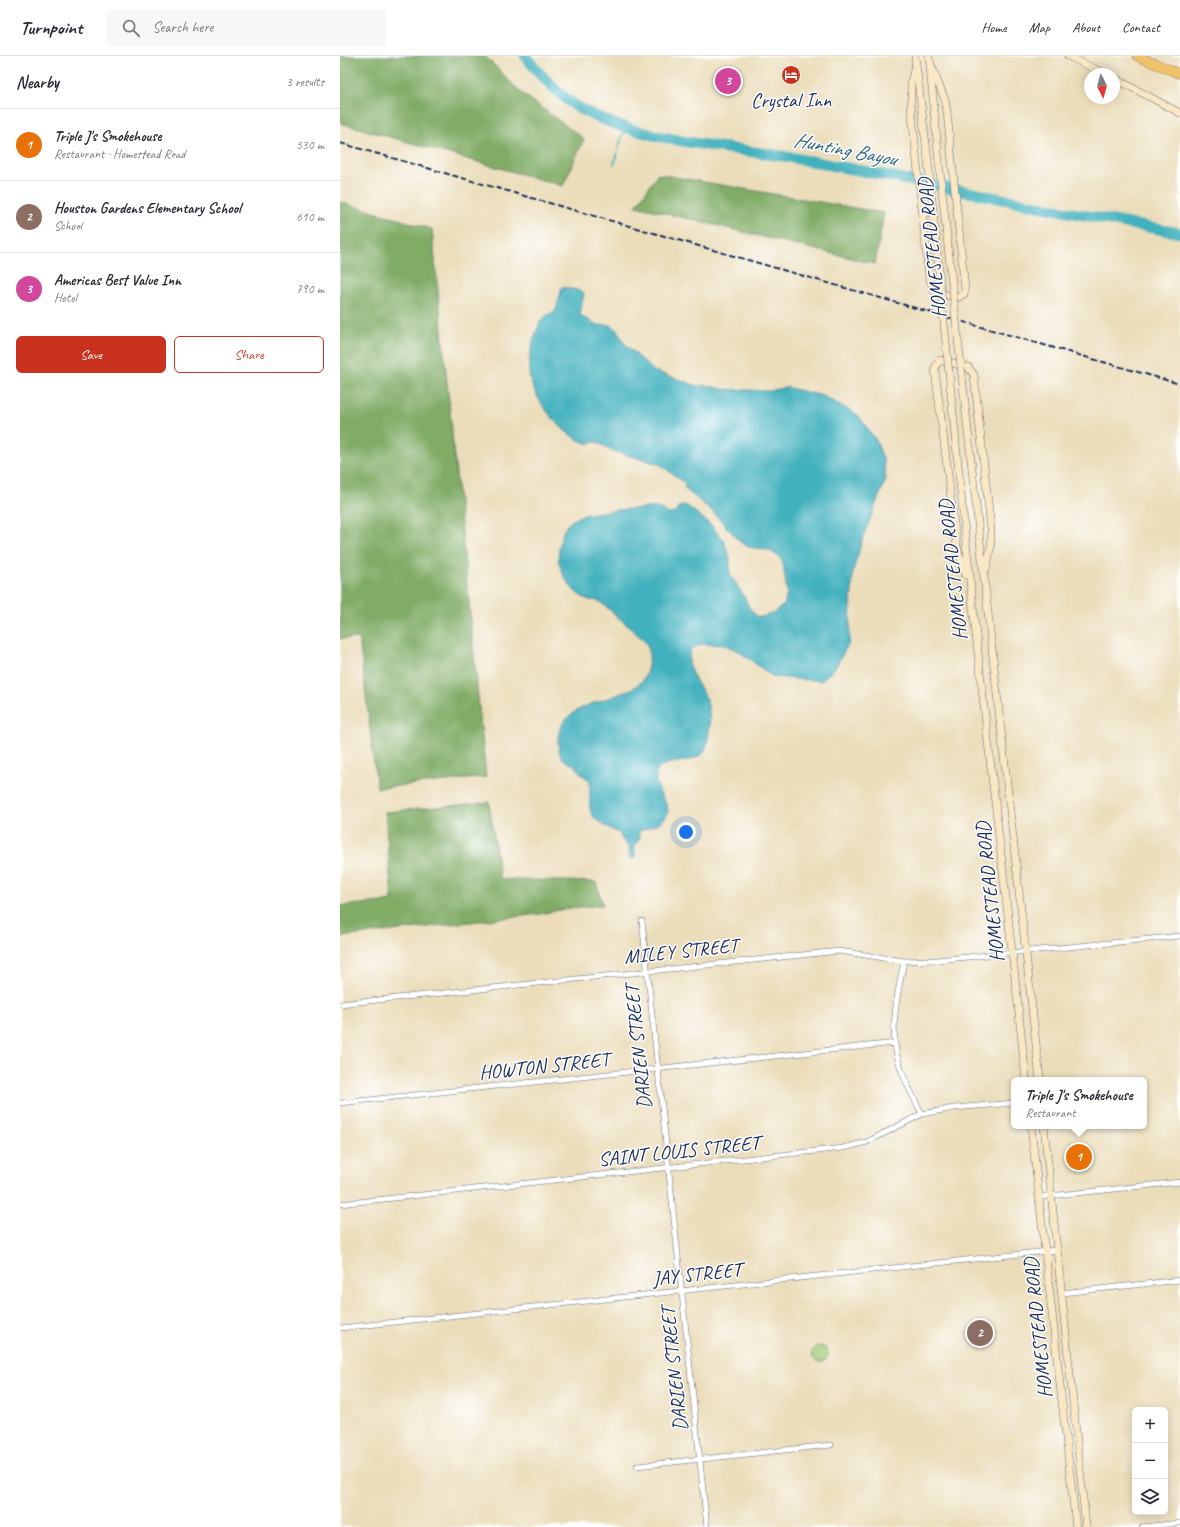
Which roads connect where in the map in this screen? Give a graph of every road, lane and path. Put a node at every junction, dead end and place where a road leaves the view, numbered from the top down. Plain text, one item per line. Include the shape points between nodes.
1 (1068, 56) edge
2 (1137, 56) edge
3 (916, 59) edge
4 (929, 59) edge
5 (1093, 68) edge
6 (1180, 74) edge
7 (1120, 81) edge
8 (1180, 113) edge
9 (984, 576) junction
10 (970, 584) junction
11 (642, 921) dead end
12 (1180, 936) edge
13 (1026, 952) junction
14 (1013, 953) junction
15 (904, 961) junction
16 (646, 971) junction
17 (340, 1004) edge
18 (895, 1043) junction
19 (657, 1070) junction
20 (1026, 1077) edge
21 (1040, 1077) edge
22 (1011, 1102) edge
23 (340, 1104) edge
24 (922, 1114) junction
25 (1031, 1129) edge
26 (1044, 1129) edge
27 (668, 1168) junction
28 (1180, 1182) edge
29 (1052, 1196) junction
30 (1040, 1197) junction
31 (340, 1204) edge
32 (1057, 1250) junction
33 (1046, 1251) junction
34 (1180, 1280) edge
35 (682, 1292) junction
36 (1062, 1293) junction
37 (340, 1328) edge
38 (831, 1445) dead end
39 (700, 1459) junction
40 (637, 1466) dead end
41 (1180, 1523) edge
42 (707, 1527) edge
43 (1076, 1527) edge
44 (1086, 1527) edge
45 (1142, 1527) edge

1 - 5 main road
2 - 6 highway
3 - 4 main road via 910,91 931,285 938,294 957,298 964,294 965,290 945,100
3 - 10 main road, HOMESTEAD ROAD, bridge
4 - 9 main road, HOMESTEAD ROAD, bridge
7 - 8 main road
9 - 10 main road via 991,546 991,529 974,375 968,367 942,360 936,365 935,370 947,470 958,547
9 - 13 main road, HOMESTEAD ROAD
10 - 14 main road, HOMESTEAD ROAD
11 - 16 street, DARIEN STREET
12 - 13 street, MILEY STREET
13 - 14 street, MILEY STREET
13 - 21 main road, HOMESTEAD ROAD
14 - 15 street, MILEY STREET
14 - 20 main road, HOMESTEAD ROAD
15 - 16 street, MILEY STREET via 839,951
15 - 18 street via 896,1009
16 - 17 street, MILEY STREET
16 - 19 street, DARIEN STREET
18 - 19 street, HOWTON STREET
18 - 24 street via 905,1079
19 - 23 street, HOWTON STREET
19 - 27 street, DARIEN STREET
22 - 24 street, SAINT LOUIS STREET
24 - 27 street, SAINT LOUIS STREET via 867,1142 843,1148
25 - 30 main road, HOMESTEAD ROAD
26 - 29 main road, HOMESTEAD ROAD
27 - 31 street, SAINT LOUIS STREET
27 - 35 street, DARIEN STREET
28 - 29 street
29 - 30 street
29 - 32 main road, HOMESTEAD ROAD
30 - 33 main road, HOMESTEAD ROAD
32 - 33 street, JAY STREET
32 - 36 main road, HOMESTEAD ROAD
33 - 35 street, JAY STREET
33 - 43 main road, HOMESTEAD ROAD
34 - 36 street
35 - 37 street, JAY STREET
35 - 39 street, DARIEN STREET
36 - 44 main road, HOMESTEAD ROAD
38 - 39 street
39 - 40 street
39 - 42 street, DARIEN STREET
41 - 45 street

